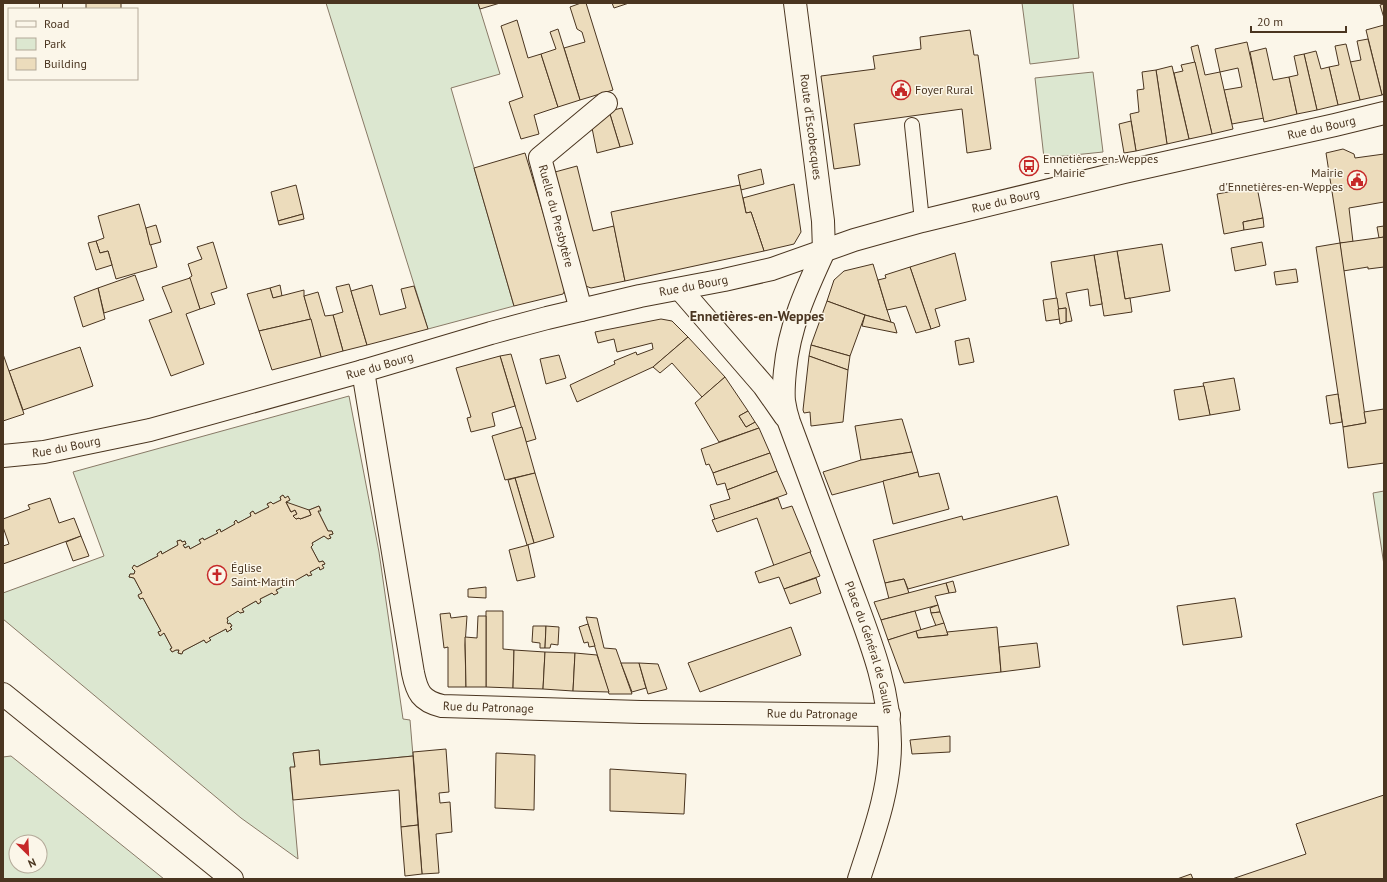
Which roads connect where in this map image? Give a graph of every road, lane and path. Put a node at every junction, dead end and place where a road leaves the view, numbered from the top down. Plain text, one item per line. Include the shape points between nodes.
1 (795, 3) edge
2 (606, 103) dead end
3 (1384, 113) edge
4 (912, 125) dead end
5 (922, 221) junction
6 (824, 251) junction
7 (680, 289) junction
8 (581, 310) junction
9 (363, 371) junction
10 (789, 422) junction
11 (3, 456) edge
12 (3, 694) edge
13 (889, 715) junction
14 (232, 879) edge
15 (859, 879) edge

1 - 6 street, Route d'Escobecques via 823,221
2 - 8 street, Ruelle du Presbytère via 540,158
3 - 5 street, Rue du Bourg
4 - 5 lane
5 - 6 street, Rue du Bourg
6 - 7 street, Rue du Bourg via 752,274
6 - 10 street, Place du Général de Gaulle via 801,302 790,337 783,388
7 - 8 street, Rue du Bourg
7 - 10 street, Place du Général de Gaulle via 764,386
8 - 9 street, Rue du Bourg via 490,333
9 - 11 street, Rue du Bourg via 142,431 44,452
9 - 13 street, Rue du Patronage via 413,673 419,692 425,699 450,706 641,712
10 - 13 street, Place du Général de Gaulle via 873,649 884,683
12 - 14 street
13 - 15 street, Place du Général de Gaulle via 887,781

